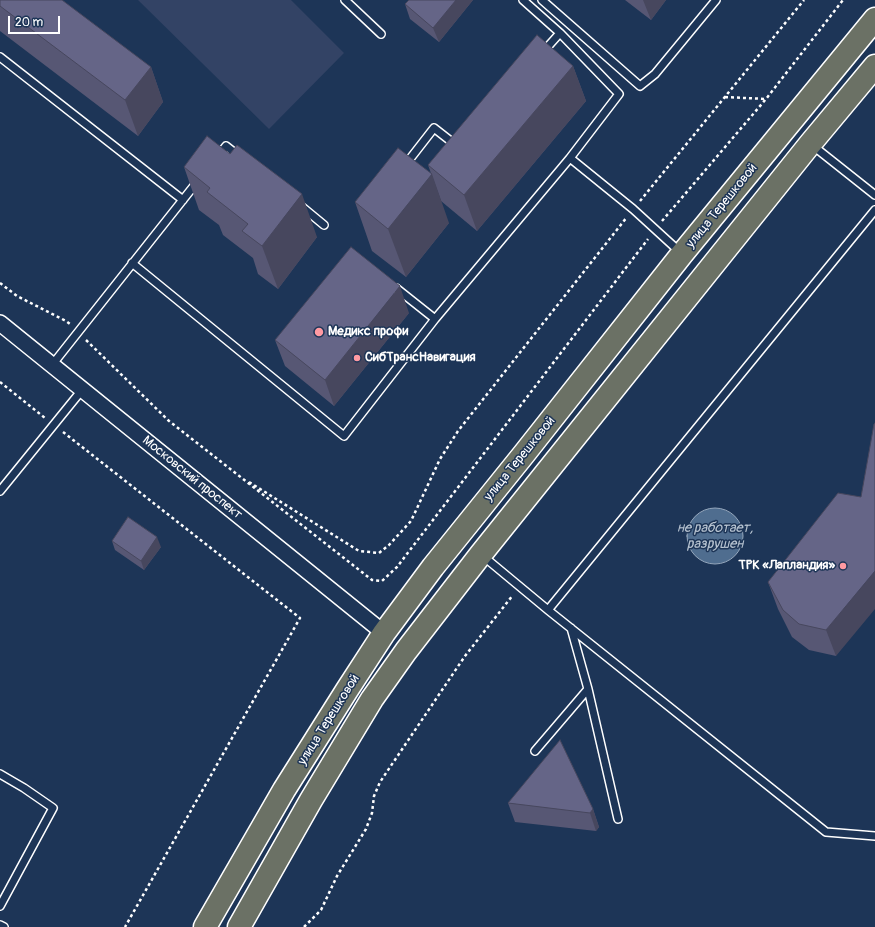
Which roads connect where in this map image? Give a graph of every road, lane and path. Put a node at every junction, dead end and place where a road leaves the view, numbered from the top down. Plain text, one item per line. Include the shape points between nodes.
1 (345, 0) edge
2 (523, 0) edge
3 (542, 0) edge
4 (716, 0) edge
5 (804, 0) edge
6 (843, 0) edge
7 (875, 19) edge
8 (560, 33) junction
9 (381, 34) dead end
10 (540, 56) edge
11 (0, 57) edge
12 (875, 66) edge
13 (724, 97) junction
14 (766, 99) junction
15 (466, 144) edge
16 (810, 144) junction
17 (216, 158) edge
18 (570, 158) junction
19 (244, 161) edge
20 (400, 172) edge
21 (202, 176) edge
22 (875, 195) edge
23 (183, 200) junction
24 (293, 200) edge
25 (633, 209) junction
26 (875, 210) edge
27 (324, 224) dead end
28 (656, 229) junction
29 (682, 254) junction
30 (132, 263) junction
31 (388, 282) edge
32 (0, 283) edge
33 (435, 319) junction
34 (0, 323) edge
35 (78, 332) junction
36 (52, 365) junction
37 (0, 382) edge
38 (82, 390) junction
39 (54, 425) junction
40 (237, 474) junction
41 (0, 491) edge
42 (481, 554) junction
43 (520, 587) junction
44 (548, 610) junction
45 (571, 628) junction
46 (384, 633) junction
47 (588, 689) junction
48 (534, 751) dead end
49 (0, 774) edge
50 (618, 818) dead end
51 (875, 836) edge
52 (0, 906) edge
53 (0, 925) edge
54 (4, 927) edge
55 (125, 927) edge
56 (205, 927) edge
57 (239, 927) edge
58 (304, 927) edge

1 - 9 lane
2 - 8 lane
3 - 4 lane via 640,86 655,74
5 - 13 path
6 - 14 path
7 - 29 main road, улица Терешковой
8 - 10 lane
8 - 18 lane via 619,94
11 - 23 lane
12 - 16 main road, улица Терешковой
13 - 14 path
13 - 25 path
14 - 28 path
15 - 20 lane via 461,150 434,128
16 - 22 lane
16 - 42 main road, улица Терешковой
17 - 19 lane via 226,146
18 - 25 lane
18 - 33 lane
21 - 23 lane
23 - 30 lane
24 - 27 lane
25 - 28 lane
25 - 40 path via 458,431 440,459 411,521 379,553 359,551
26 - 44 lane
28 - 29 lane
28 - 40 path via 397,567 382,581 372,580
29 - 46 main road, улица Терешковой via 433,567
30 - 33 lane via 344,436
30 - 35 lane
31 - 33 lane
32 - 35 path via 17,296 66,321
34 - 36 street, Московский проспект
35 - 36 lane
35 - 40 path via 169,421
36 - 38 street, Московский проспект
37 - 39 path
38 - 39 lane
38 - 46 street, Московский проспект
39 - 41 lane
39 - 55 path via 300,618
42 - 43 lane
42 - 57 main road, улица Терешковой via 372,699
43 - 44 lane
43 - 58 path via 465,656 380,782 366,829 337,876 321,910
44 - 45 lane
45 - 47 lane
45 - 51 lane via 826,832
46 - 56 main road, улица Терешковой via 284,790
47 - 48 lane
47 - 50 lane
49 - 52 lane via 53,808
53 - 54 lane

